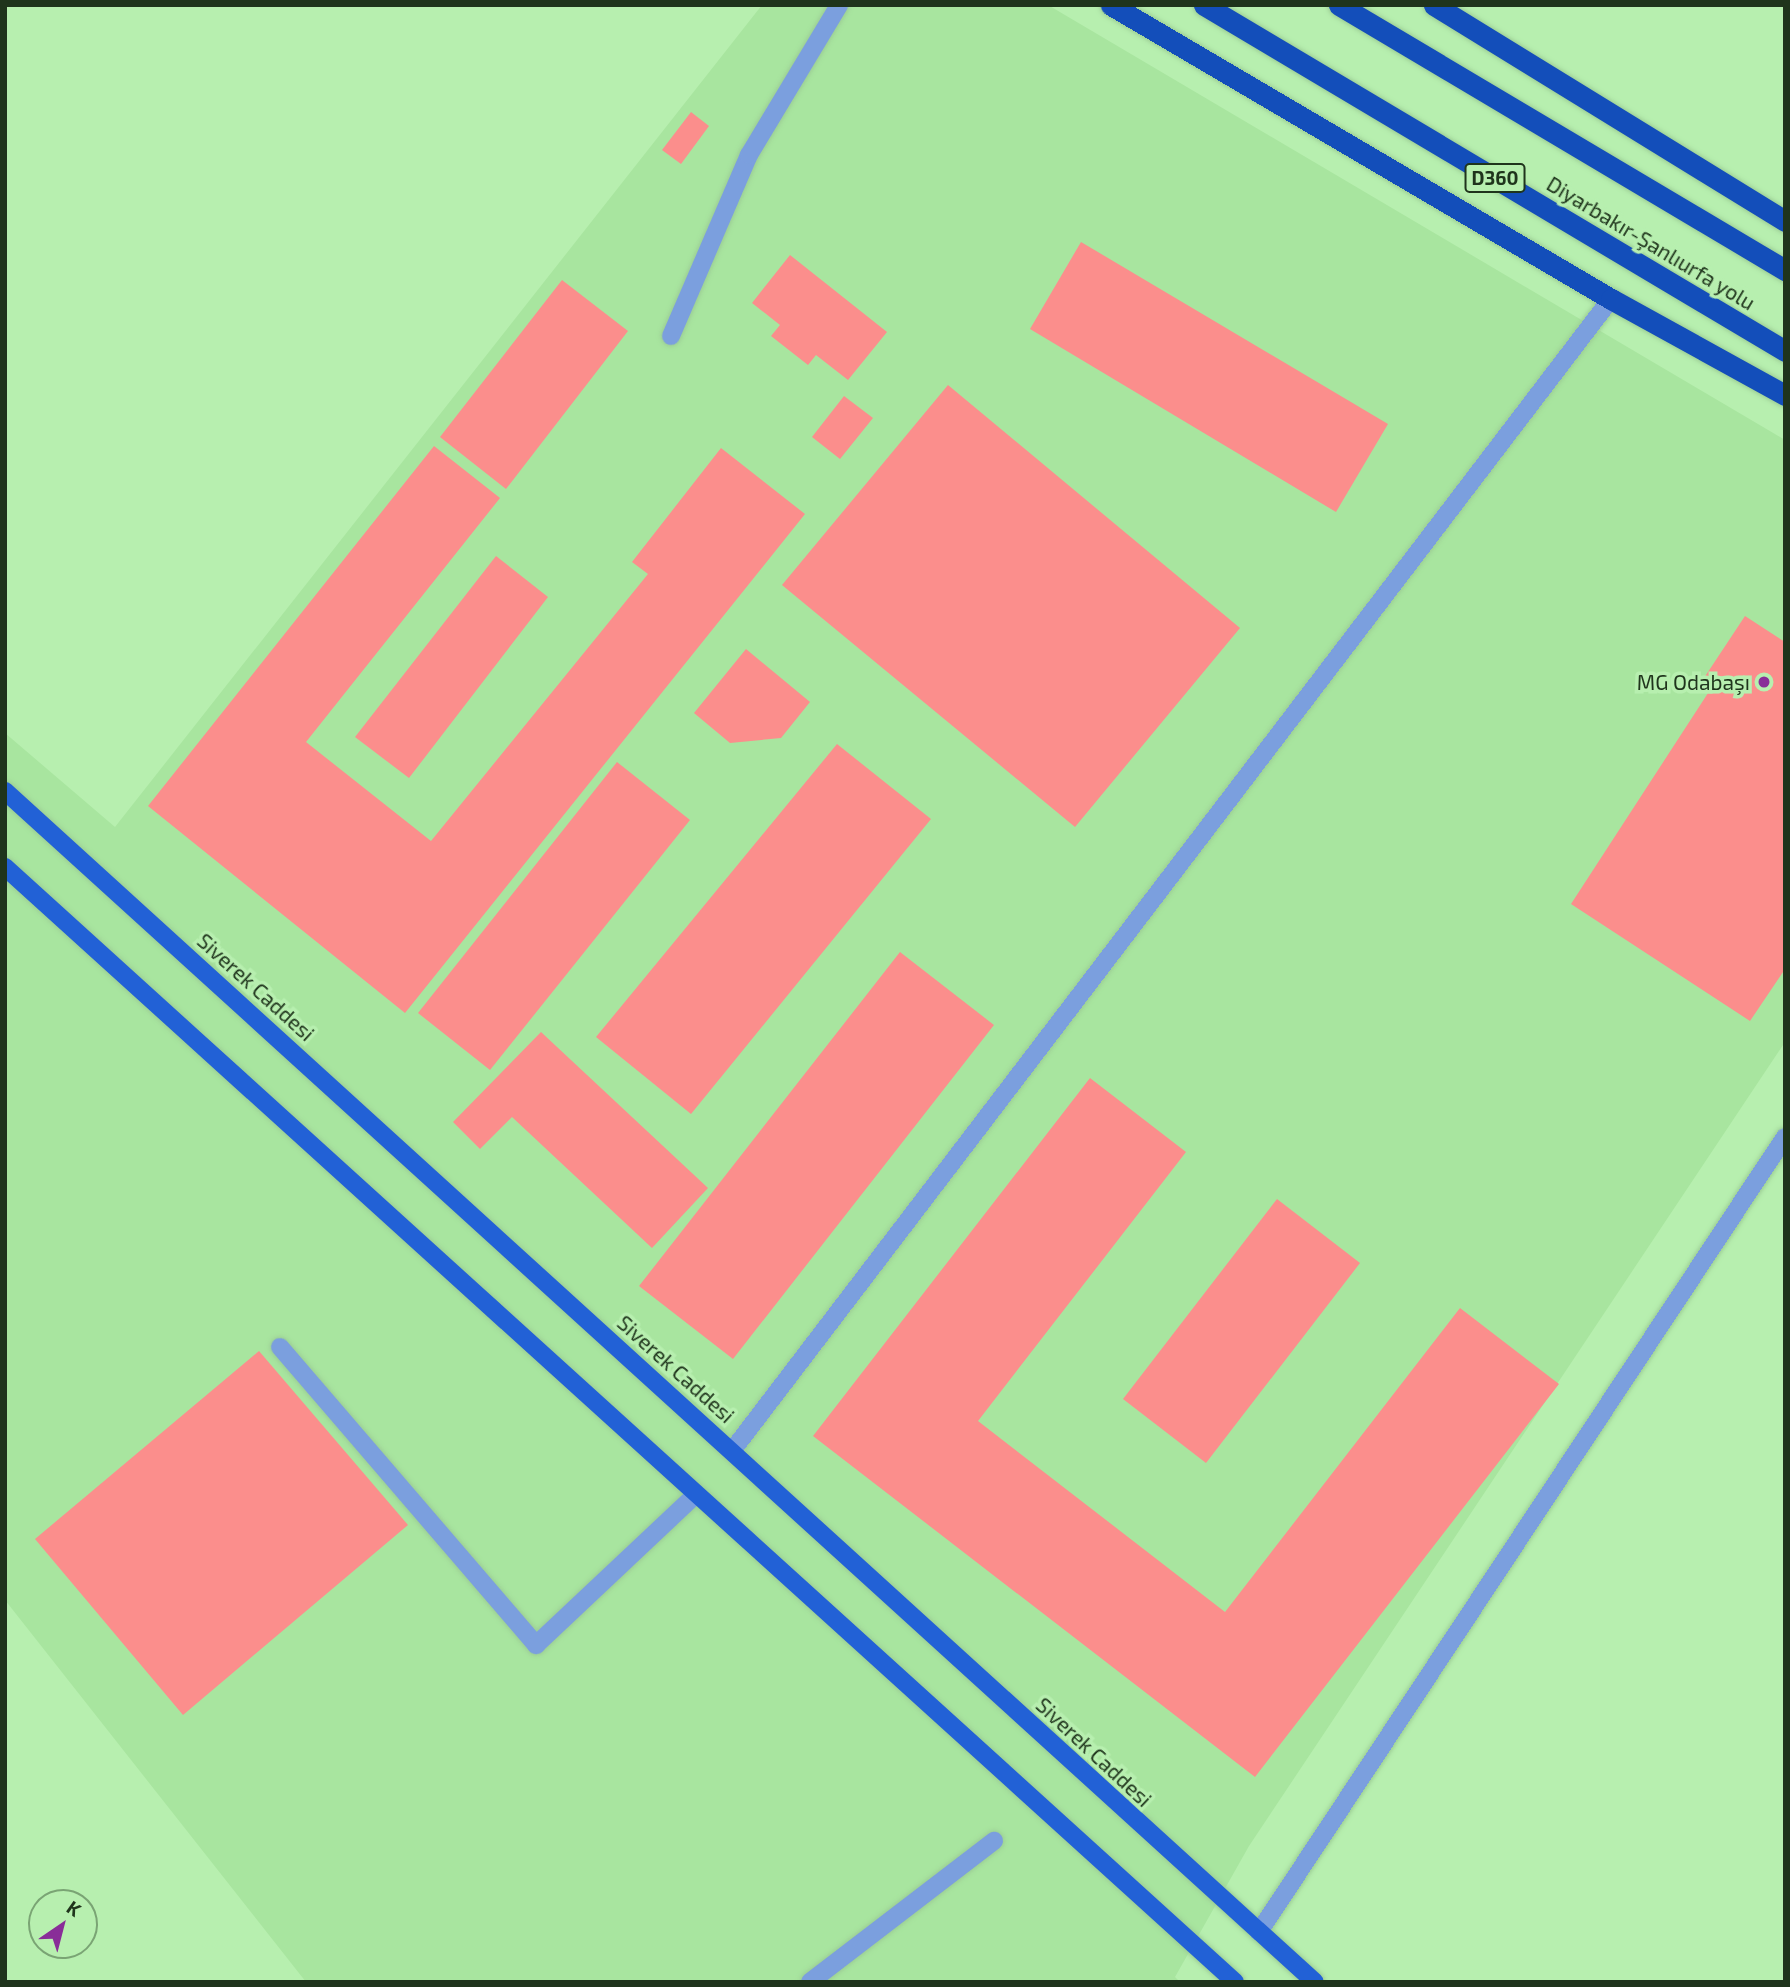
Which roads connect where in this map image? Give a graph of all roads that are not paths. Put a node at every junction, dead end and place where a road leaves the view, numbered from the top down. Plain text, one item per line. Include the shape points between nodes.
1 (839, 5) edge
2 (1111, 5) edge
3 (1204, 5) edge
4 (1339, 5) edge
5 (1434, 5) edge
6 (1785, 221) edge
7 (1785, 270) edge
8 (1611, 299) junction
9 (671, 336) dead end
10 (1785, 351) edge
11 (1785, 395) edge
12 (5, 791) edge
13 (5, 867) edge
14 (1785, 1137) edge
15 (280, 1347) dead end
16 (732, 1451) junction
17 (696, 1494) junction
18 (994, 1841) dead end
19 (1259, 1932) junction
20 (810, 1982) edge
21 (1235, 1982) edge
22 (1315, 1982) edge

1 - 9 street via 749,155
2 - 8 highway
3 - 10 highway, Diyarbakır-Şanlıurfa yolu / D360
4 - 7 highway
5 - 6 highway
8 - 11 highway
8 - 16 street
12 - 16 main road, Siverek Caddesi
13 - 17 main road
14 - 19 street
15 - 17 street via 536,1645
16 - 19 main road, Siverek Caddesi
17 - 21 main road
18 - 20 street
19 - 22 main road, Siverek Caddesi

